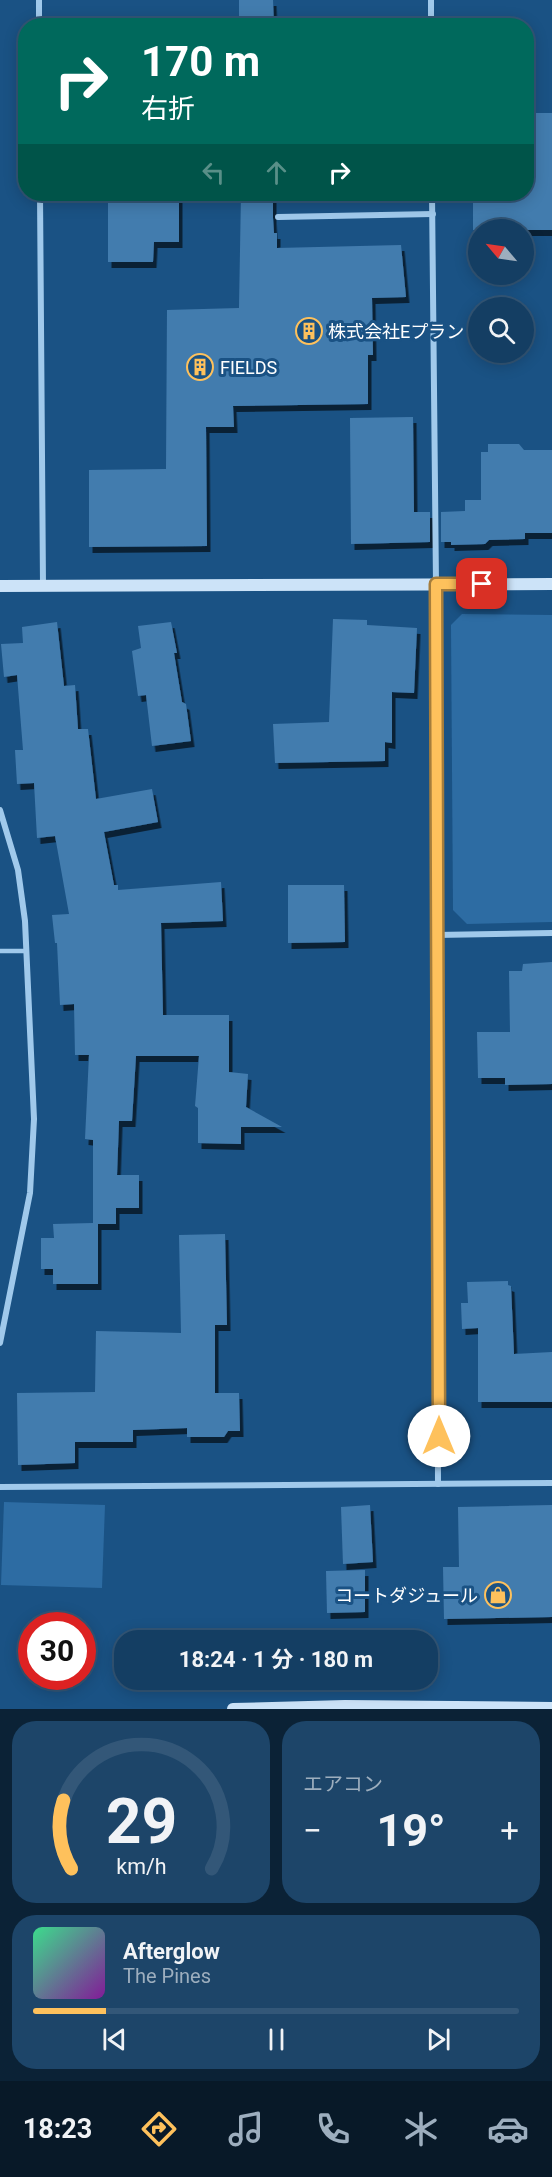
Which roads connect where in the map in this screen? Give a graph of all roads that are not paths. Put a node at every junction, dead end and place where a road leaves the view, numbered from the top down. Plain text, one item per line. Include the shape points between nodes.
1 (39, 0) edge
2 (431, 0) edge
3 (39, 18) edge
4 (431, 18) edge
5 (40, 201) edge
6 (432, 201) edge
7 (433, 214) junction
8 (278, 217) dead end
9 (436, 584) junction
10 (552, 584) edge
11 (43, 585) junction
12 (0, 586) edge
13 (0, 810) edge
14 (552, 933) edge
15 (436, 935) junction
16 (0, 951) edge
17 (26, 951) junction
18 (0, 1343) edge
19 (552, 1483) edge
20 (438, 1484) junction
21 (0, 1487) edge
22 (552, 1708) edge
23 (233, 1709) edge

1 - 3 street
2 - 4 street
5 - 11 street
6 - 7 street
7 - 8 street
7 - 9 street
9 - 10 street
9 - 11 street
9 - 15 street
11 - 12 street
13 - 17 street via 18,870
14 - 15 street
15 - 20 street
16 - 17 lane
17 - 18 street via 34,1119 30,1193
19 - 20 street
20 - 21 street
22 - 23 street

